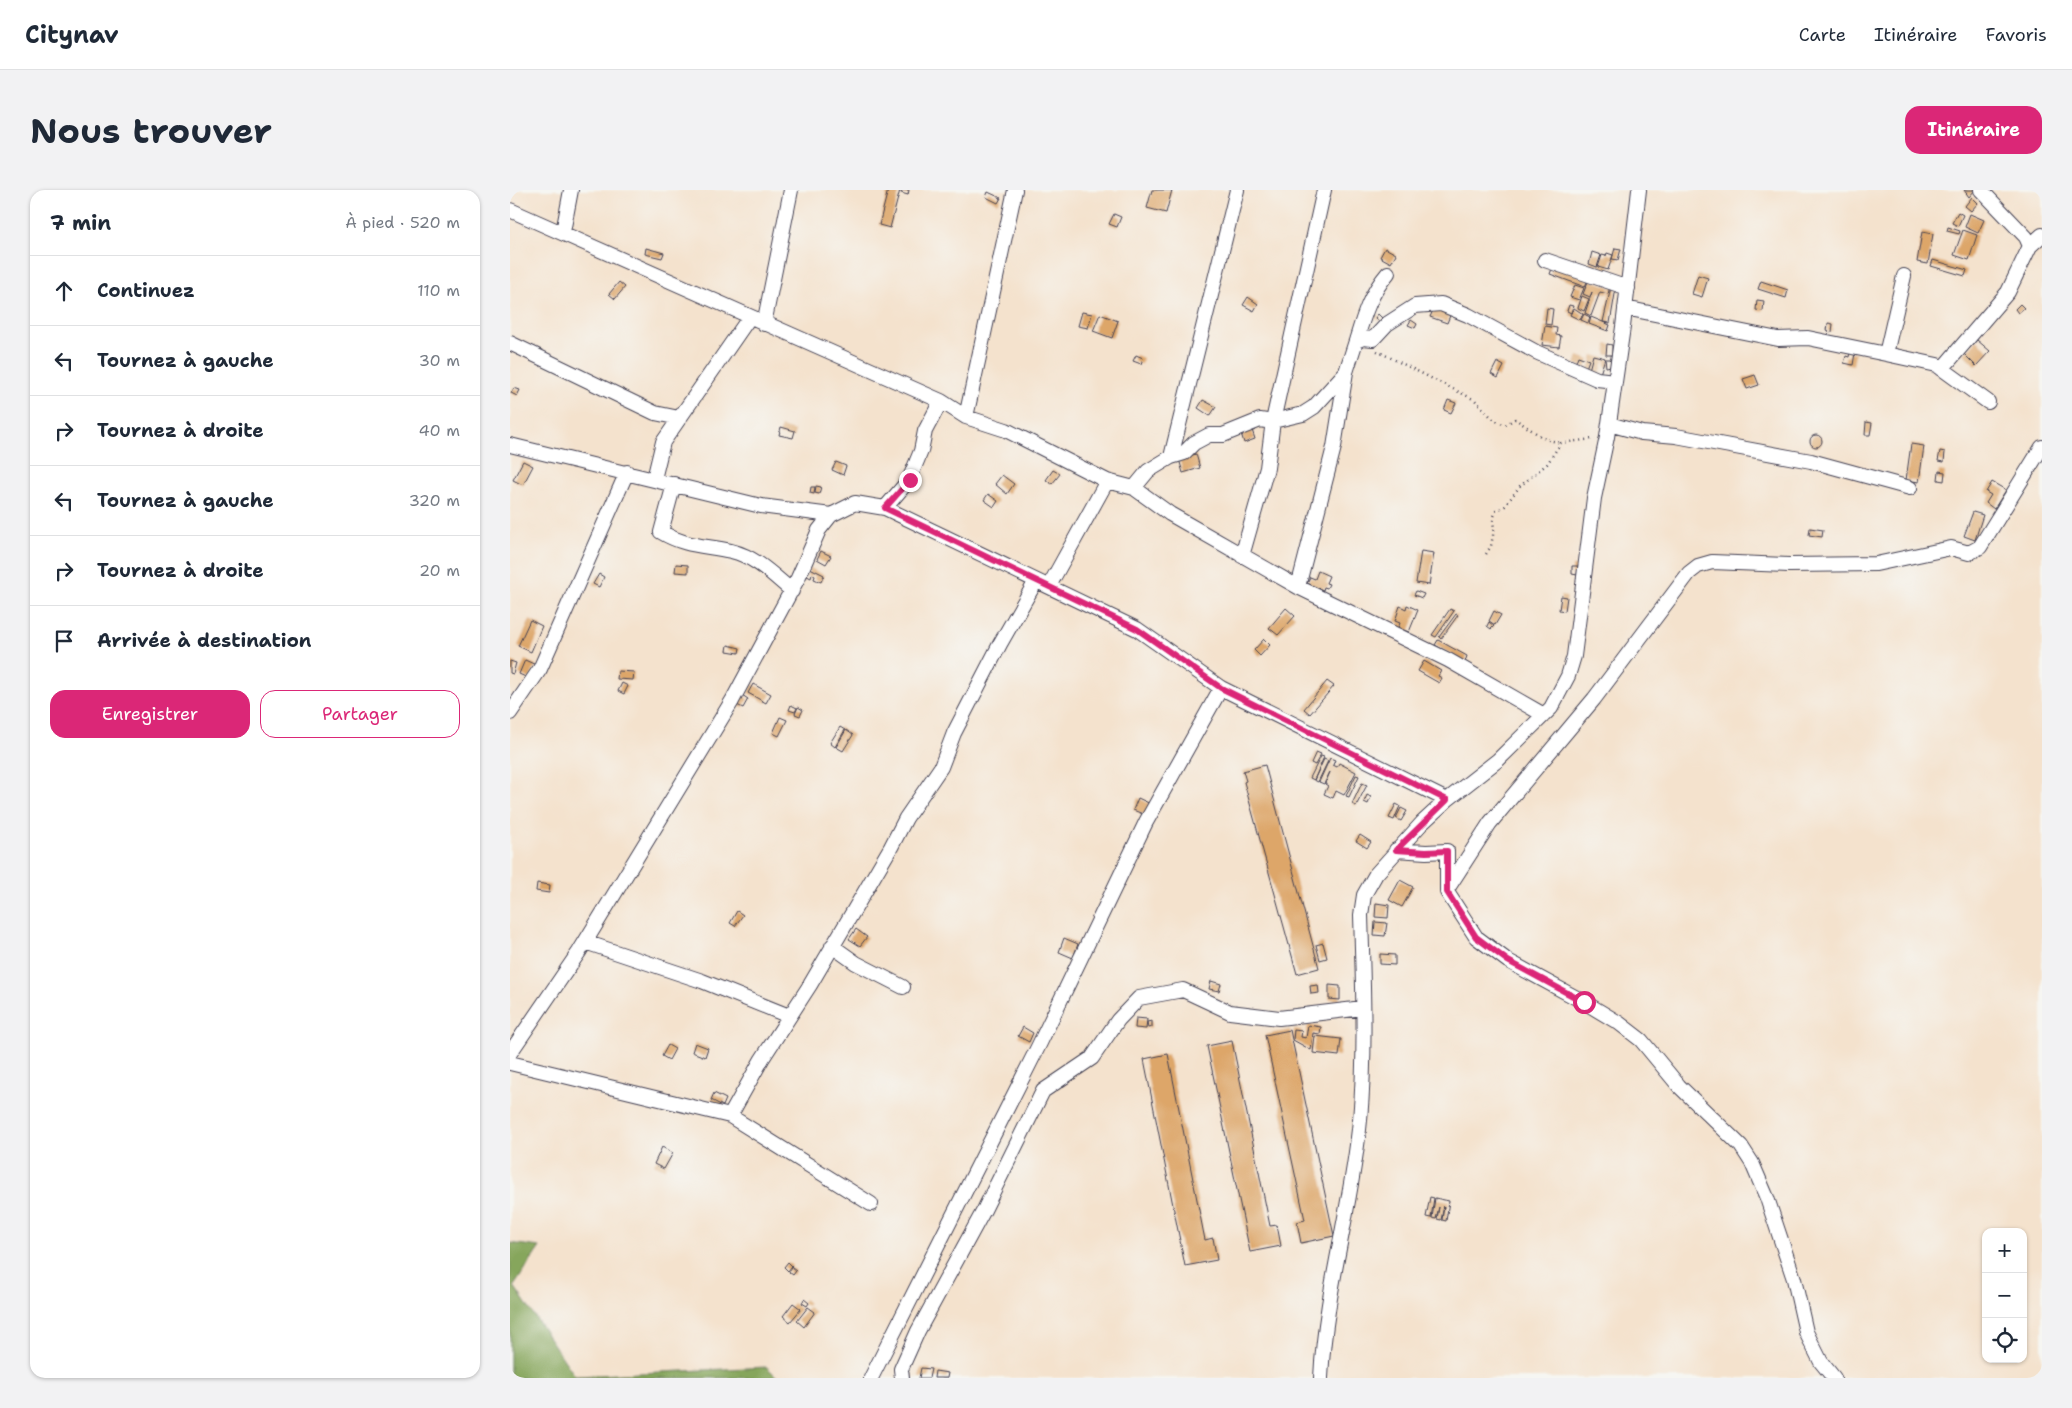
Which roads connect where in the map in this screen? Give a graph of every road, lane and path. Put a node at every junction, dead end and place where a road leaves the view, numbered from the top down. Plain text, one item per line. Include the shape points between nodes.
1 (571, 190) edge
2 (791, 190) edge
3 (1015, 190) edge
4 (1237, 190) edge
5 (1324, 190) edge
6 (1639, 190) edge
7 (1980, 190) edge
8 (510, 210) edge
9 (563, 232) junction
10 (2042, 235) edge
11 (2030, 246) junction
12 (1545, 260) dead end
13 (1388, 274) dead end
14 (1904, 276) dead end
15 (1628, 288) junction
16 (1625, 308) junction
17 (750, 318) junction
18 (764, 324) junction
19 (1371, 339) junction
20 (1356, 341) junction
21 (510, 344) edge
22 (1886, 354) junction
23 (1942, 369) junction
24 (1346, 372) junction
25 (1616, 381) junction
26 (941, 401) junction
27 (1988, 402) dead end
28 (966, 416) junction
29 (679, 418) junction
30 (1273, 422) junction
31 (1608, 431) junction
32 (1561, 443) junction
33 (510, 445) edge
34 (2042, 447) edge
35 (1171, 456) junction
36 (627, 472) junction
37 (654, 478) junction
38 (1107, 481) junction
39 (674, 484) junction
40 (1134, 488) junction
41 (1910, 488) dead end
42 (885, 508) junction
43 (831, 515) junction
44 (1486, 554) dead end
45 (1242, 556) junction
46 (1042, 584) junction
47 (1298, 588) junction
48 (792, 591) junction
49 (1221, 688) junction
50 (510, 713) edge
51 (1544, 715) junction
52 (1447, 800) junction
53 (1396, 850) junction
54 (1448, 888) junction
55 (585, 942) junction
56 (832, 946) junction
57 (903, 986) dead end
58 (1363, 1008) junction
59 (789, 1016) junction
60 (510, 1053) edge
61 (510, 1063) edge
62 (730, 1116) junction
63 (871, 1204) dead end
64 (901, 1377) edge
65 (871, 1378) edge
66 (1321, 1378) edge
67 (1834, 1378) edge

1 - 9 street
2 - 18 street
3 - 28 street
4 - 35 street
5 - 30 street
6 - 15 street
7 - 11 street via 2026,237
8 - 9 street
9 - 17 street
10 - 11 street
11 - 23 street via 2008,292
12 - 15 street
13 - 20 street via 1375,289
14 - 22 street
15 - 16 street
16 - 22 street via 1778,339 1808,338
16 - 25 street
17 - 18 street
17 - 29 street
18 - 26 street
19 - 20 street
19 - 25 street via 1415,306 1441,304 1597,379
19 - 32 path via 1378,353 1475,400 1494,420 1505,425 1515,420 1545,439
20 - 24 street
21 - 29 street via 655,413
22 - 23 street via 1937,365
23 - 27 street
24 - 30 street via 1314,407 1303,414
24 - 47 street via 1334,447
25 - 31 street
26 - 28 street
26 - 42 street via 925,431 910,480
28 - 38 street via 1006,430
29 - 37 street via 663,442
30 - 35 street via 1260,420 1223,435 1209,435 1184,453
30 - 45 street via 1267,468
31 - 32 path
31 - 41 street via 1676,436 1811,461
31 - 51 street via 1594,498 1574,656 1564,685
32 - 44 path via 1546,464 1520,486 1505,506 1496,511 1491,546
33 - 36 street
34 - 54 street via 1980,547 1969,553 1951,548 1876,564 1712,562 1698,566 1689,573 1594,699 1490,823
35 - 40 street via 1148,471
36 - 37 street
36 - 50 street via 540,669
37 - 39 street
38 - 40 street
38 - 46 street
39 - 43 street via 761,506
39 - 48 street via 661,532 677,542 732,552 758,562
40 - 45 street via 1170,514
42 - 43 street via 855,503
42 - 46 street
43 - 48 street via 819,530
45 - 47 street
46 - 49 street via 1137,629
46 - 56 street via 1000,644 954,733 941,767 906,818
47 - 51 street via 1448,660
48 - 55 street via 732,701
49 - 52 street
49 - 65 street via 1146,822 1038,1046
51 - 52 street via 1498,760
52 - 53 street
53 - 54 street via 1447,851
53 - 58 street via 1364,895 1361,916
54 - 67 street via 1447,892 1476,937 1508,961 1584,1002 1641,1040 1679,1086 1741,1146 1767,1198 1794,1278 1806,1332 1821,1362
55 - 59 street via 702,981
55 - 60 street
56 - 57 street via 856,963
56 - 59 street
58 - 64 street via 1279,1018 1230,1012 1183,990 1139,998 1118,1020 1092,1058 1044,1090 918,1331
58 - 66 street via 1360,1121 1330,1297
59 - 62 street
61 - 62 street
62 - 63 street

